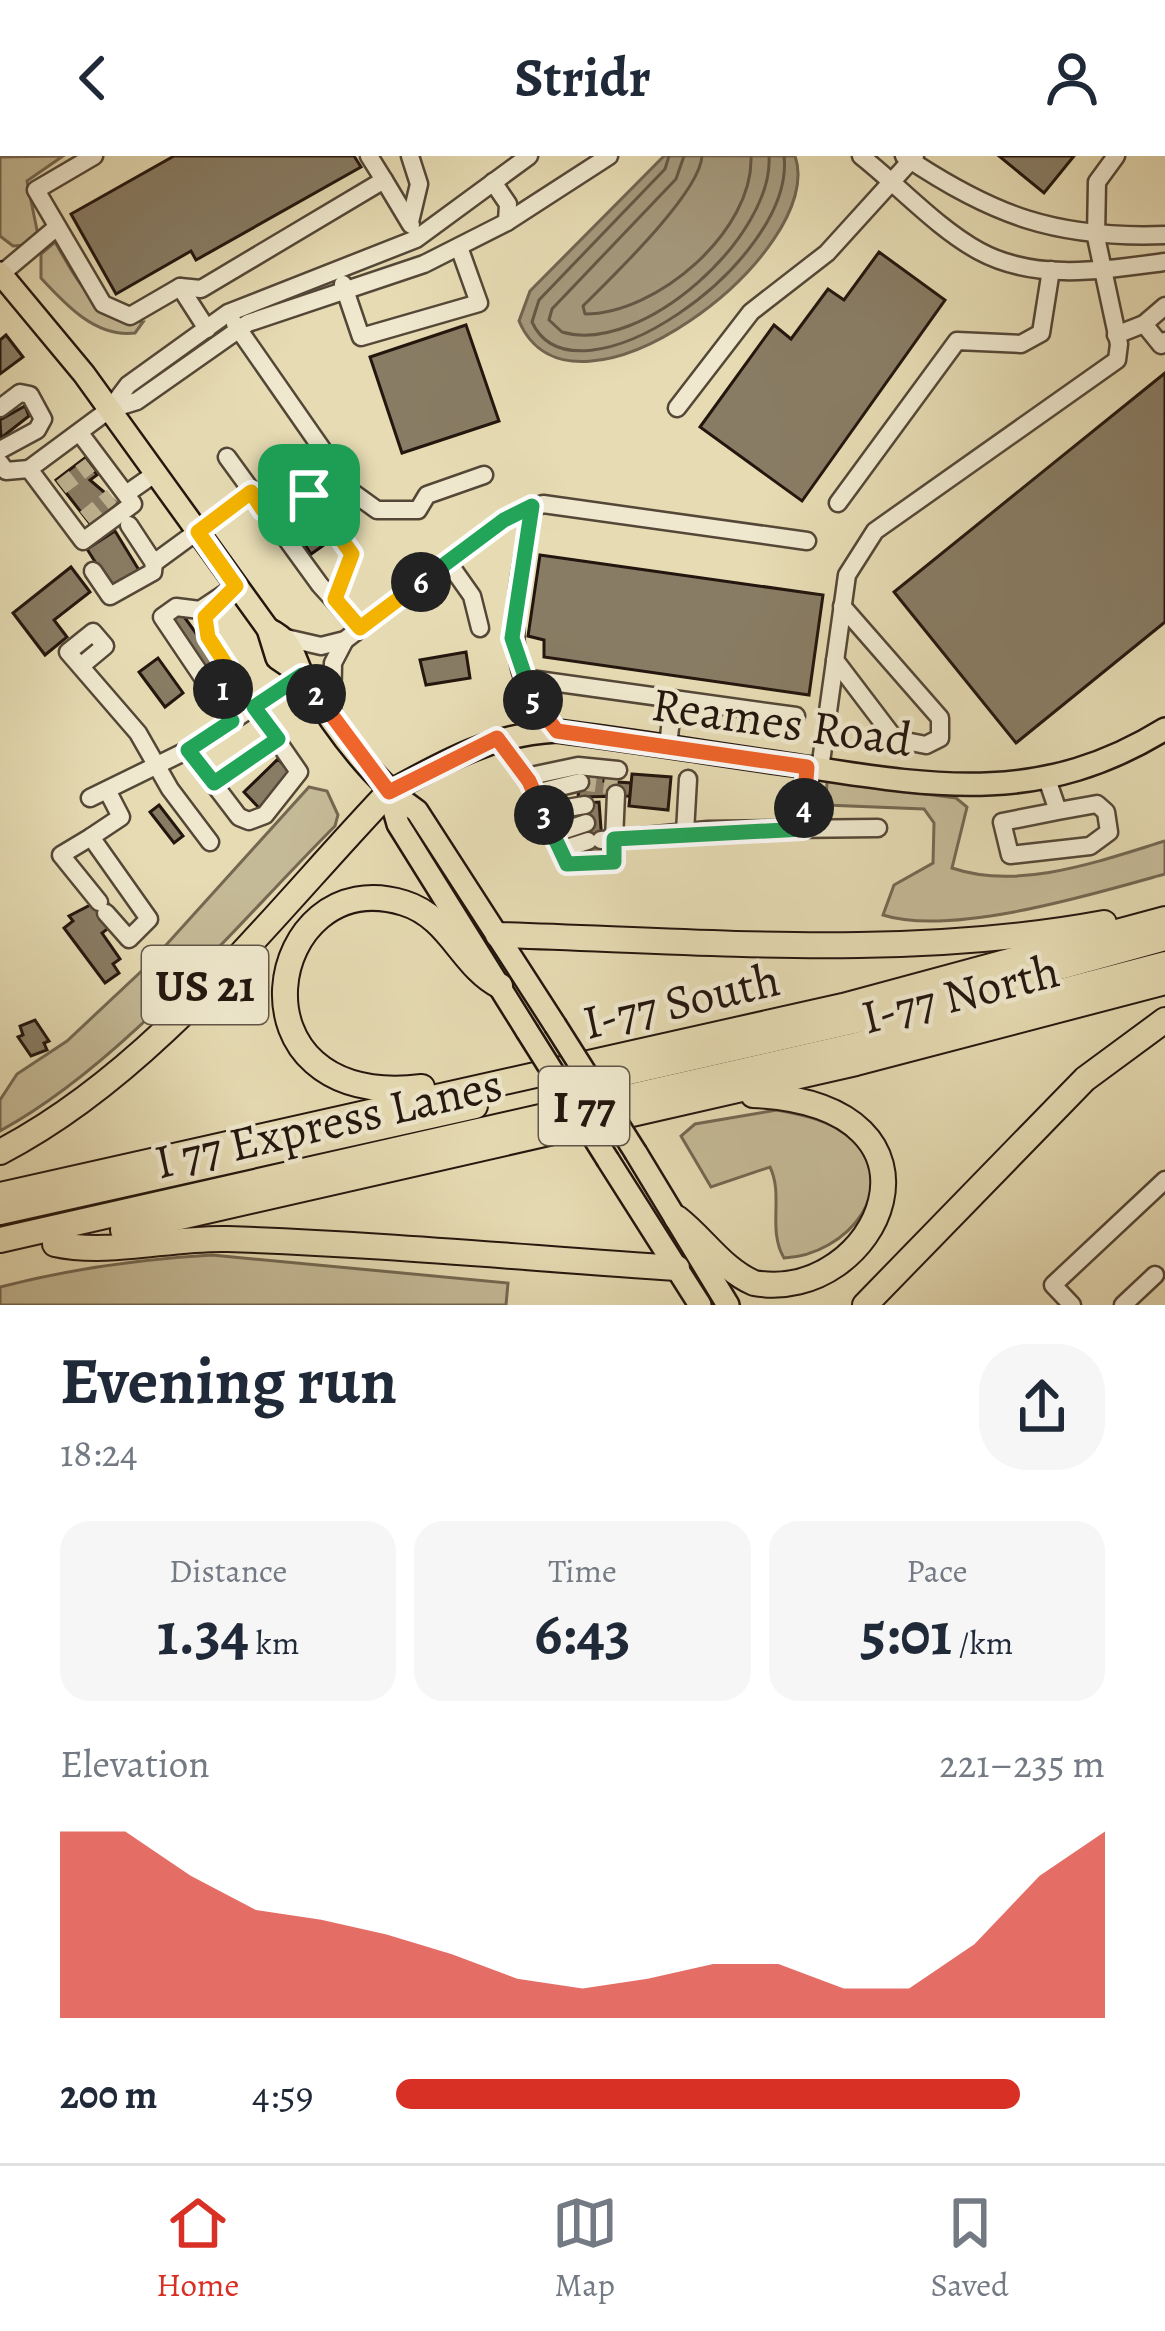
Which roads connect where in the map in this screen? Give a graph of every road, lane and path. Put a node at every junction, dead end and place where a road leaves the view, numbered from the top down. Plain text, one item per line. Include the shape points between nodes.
1 (94, 156) edge
2 (369, 156) edge
3 (410, 156) edge
4 (529, 156) edge
5 (609, 156) edge
6 (861, 156) edge
7 (1116, 156) edge
8 (910, 158) edge
9 (384, 180) junction
10 (892, 181) junction
11 (493, 182) junction
12 (507, 222) junction
13 (57, 227) junction
14 (412, 230) junction
15 (1165, 236) edge
16 (1096, 237) junction
17 (459, 247) junction
18 (1165, 262) edge
19 (1051, 270) junction
20 (1101, 271) junction
21 (340, 272) junction
22 (0, 274) edge
23 (180, 287) junction
24 (346, 290) junction
25 (1165, 306) edge
26 (229, 313) junction
27 (1144, 324) junction
28 (207, 328) junction
29 (239, 330) junction
30 (1116, 335) junction
31 (1165, 341) edge
32 (677, 408) dead end
33 (110, 410) junction
34 (0, 411) edge
35 (79, 432) junction
36 (6, 446) edge
37 (227, 457) dead end
38 (0, 463) edge
39 (29, 469) junction
40 (155, 473) junction
41 (484, 475) dead end
42 (251, 492) junction
43 (120, 493) junction
44 (838, 503) dead end
45 (532, 506) junction
46 (263, 510) junction
47 (129, 525) dead end
48 (198, 532) junction
49 (807, 541) dead end
50 (154, 562) junction
51 (448, 562) junction
52 (93, 571) dead end
53 (236, 586) junction
54 (335, 599) junction
55 (210, 606) junction
56 (842, 606) junction
57 (480, 628) dead end
58 (277, 633) junction
59 (353, 634) junction
60 (835, 660) junction
61 (81, 666) dead end
62 (302, 675) junction
63 (523, 678) junction
64 (531, 697) junction
65 (215, 698) junction
66 (673, 698) junction
67 (254, 707) junction
68 (332, 716) junction
69 (796, 716) dead end
70 (232, 721) junction
71 (1165, 729) edge
72 (557, 731) junction
73 (526, 732) junction
74 (497, 738) junction
75 (278, 739) junction
76 (621, 740) junction
77 (668, 747) junction
78 (188, 750) junction
79 (159, 765) junction
80 (814, 768) junction
81 (688, 779) dead end
82 (1047, 779) junction
83 (214, 783) junction
84 (530, 785) junction
85 (389, 792) junction
86 (602, 807) junction
87 (1058, 811) junction
88 (543, 812) junction
89 (878, 828) dead end
90 (803, 829) junction
91 (685, 832) junction
92 (91, 837) junction
93 (210, 842) dead end
94 (557, 842) junction
95 (1165, 916) edge
96 (498, 935) junction
97 (1165, 938) edge
98 (1165, 964) edge
99 (1165, 982) edge
100 (500, 986) junction
101 (1165, 1020) edge
102 (488, 1086) junction
103 (720, 1094) junction
104 (0, 1153) edge
105 (1165, 1180) edge
106 (0, 1195) edge
107 (0, 1212) edge
108 (677, 1218) junction
109 (0, 1240) edge
110 (55, 1244) junction
111 (0, 1256) edge
112 (677, 1268) junction
113 (1155, 1275) dead end
114 (700, 1305) edge
115 (728, 1305) edge
116 (865, 1305) edge
117 (1072, 1305) edge
118 (1123, 1305) edge

1 - 13 street via 36,190
2 - 9 street
3 - 14 street via 419,184
4 - 11 street
5 - 12 street
6 - 10 street
7 - 16 street via 1097,182
8 - 10 street
8 - 16 street via 988,207
9 - 14 street
9 - 23 street via 201,289
10 - 19 street via 979,250
10 - 32 street via 827,253 751,312
11 - 12 street via 508,204
11 - 14 street
12 - 17 street
13 - 22 street
13 - 23 street via 103,304 130,316
14 - 21 street
15 - 16 street
16 - 20 street
17 - 24 street
17 - 24 street via 479,303 361,338
18 - 20 street
19 - 20 street
19 - 44 street via 1041,333 1022,344 957,341
20 - 30 street
21 - 24 street
21 - 26 street
22 - 33 main road
23 - 28 street
24 - 29 street
25 - 27 street
26 - 28 street
26 - 29 street
27 - 30 street
27 - 31 street via 1160,345
28 - 33 street via 128,385
29 - 33 street via 137,401
29 - 41 street via 352,492 377,510 418,510 427,495
30 - 56 street via 1117,360 875,531 847,575
33 - 35 street
33 - 40 main road
34 - 36 street via 20,393 43,419
35 - 39 street
35 - 43 street
37 - 42 street
38 - 39 street via 6,471
39 - 43 street via 79,522 83,541 134,504
40 - 43 street
40 - 48 main road
42 - 46 street
42 - 48 street
45 - 49 street
45 - 51 street
45 - 63 street via 512,638
46 - 54 street
46 - 54 street via 302,492 323,509 352,554
47 - 50 street
48 - 50 street
48 - 53 main road
50 - 52 street via 153,572 110,596
51 - 57 street via 472,596
51 - 59 street
53 - 55 street
53 - 58 main road
54 - 59 street
55 - 65 street via 208,637 232,674
55 - 65 street via 176,607 162,624
56 - 60 street
56 - 60 street via 940,718 940,738 926,745 895,740
58 - 59 street via 321,646
58 - 62 main road via 277,658
59 - 68 street via 333,663
60 - 80 street
61 - 79 street
62 - 67 street
62 - 68 main road
63 - 64 street
63 - 66 street
64 - 72 street
64 - 73 street
65 - 70 street
66 - 69 street
66 - 77 street
67 - 70 street
67 - 75 street
68 - 85 main road
70 - 78 street
71 - 82 main road, Reames Road
72 - 73 main road, Reames Road
72 - 76 main road, Reames Road
73 - 74 main road, Reames Road
74 - 84 street
74 - 85 main road, Reames Road
75 - 83 street
75 - 83 street via 299,772 265,814 239,817
76 - 77 main road, Reames Road
76 - 86 street
77 - 80 main road, Reames Road
78 - 79 street
78 - 83 street
79 - 92 street via 99,794 121,817
79 - 93 street
80 - 82 main road, Reames Road via 954,788
80 - 90 street
81 - 91 street
82 - 87 street
84 - 86 street via 559,787
84 - 86 street via 578,766
84 - 88 street
85 - 96 main road via 417,811
85 - 100 main road via 398,824
85 - 104 highway, US 21 via 143,1050 69,1112
86 - 88 street
86 - 91 street
86 - 94 street
86 - 94 street via 614,862 567,864
87 - 87 street via 1102,806 1106,838 1010,855 1002,821
88 - 94 street
89 - 90 street
90 - 91 street
92 - 92 street via 149,919 129,939 62,855
95 - 96 highway via 951,945
95 - 102 highway, I-77 South / I 77 via 907,991
96 - 108 main road, bridge
97 - 107 highway, I 77 Express Lanes / I 77 via 829,1028
98 - 109 highway, I 77 Express Lanes / I 77 via 835,1050
99 - 103 highway, I-77 North / I 77
100 - 102 highway via 430,916 382,899 351,903 315,922 284,979 292,1035 334,1078 380,1090 458,1079
100 - 112 main road, bridge
101 - 116 highway via 1085,1079
102 - 106 highway, I-77 South / I 77
103 - 108 highway via 811,1102 849,1121 878,1161 879,1220 846,1270 817,1285 782,1289 739,1274
103 - 110 highway, I-77 North / I 77
105 - 117 street via 1053,1285
108 - 115 main road
110 - 111 highway, I 77
110 - 112 highway via 81,1250 173,1239 271,1240
112 - 114 main road
113 - 118 street

